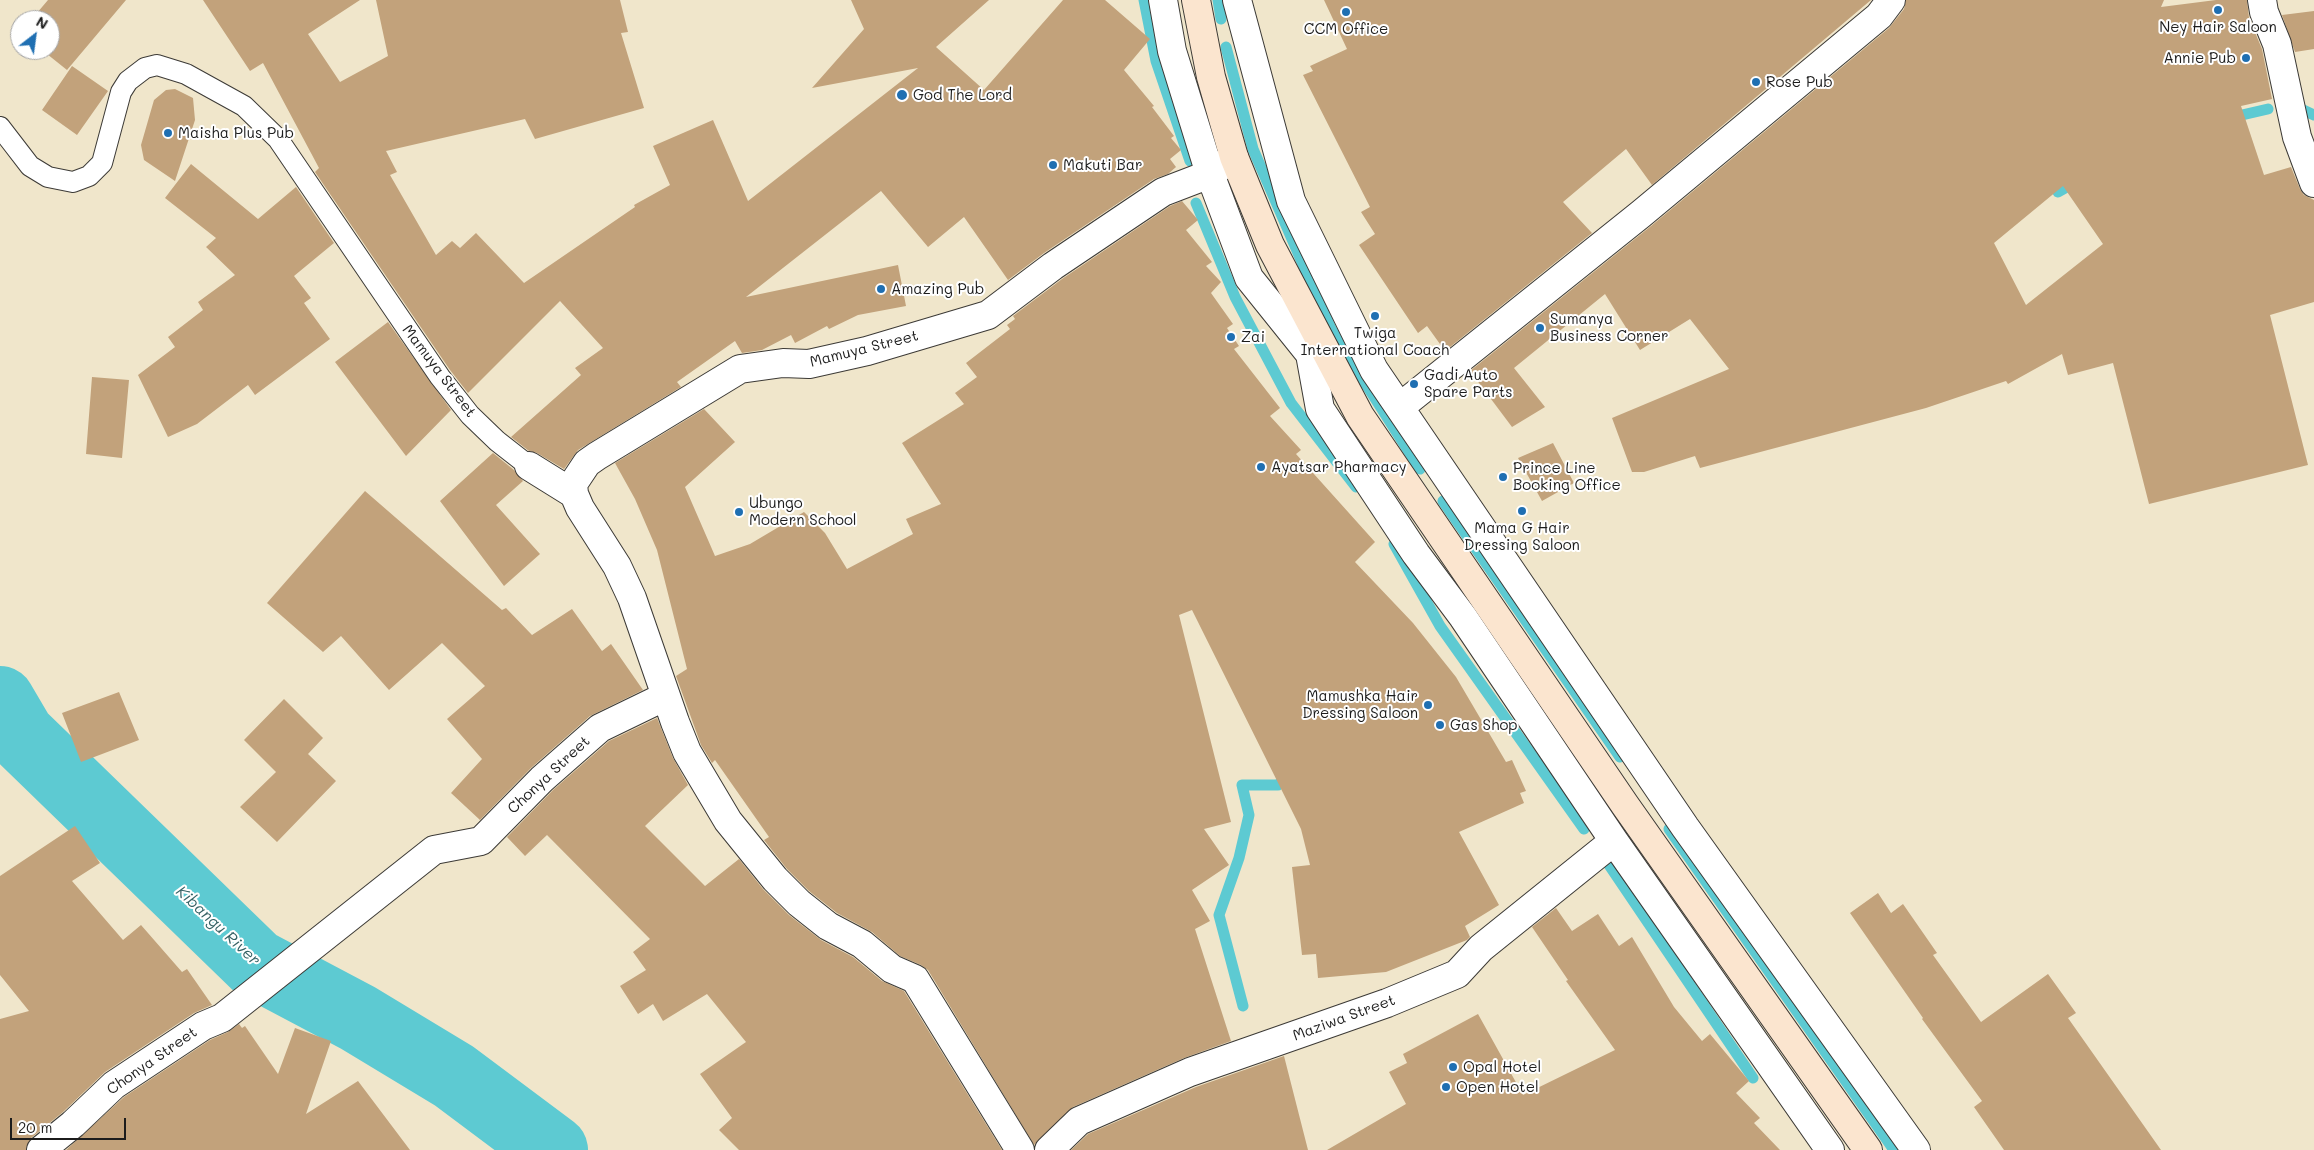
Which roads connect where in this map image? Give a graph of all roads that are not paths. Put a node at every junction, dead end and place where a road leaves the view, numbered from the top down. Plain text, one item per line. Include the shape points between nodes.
1 (1163, 0) edge
2 (1196, 0) edge
3 (1237, 0) edge
4 (1892, 0) edge
5 (2262, 0) edge
6 (0, 127) edge
7 (1234, 157) junction
8 (1210, 174) junction
9 (2314, 183) edge
10 (1400, 407) junction
11 (529, 466) joint
12 (574, 494) junction
13 (666, 696) junction
14 (1614, 841) junction
15 (1027, 1148) edge
16 (41, 1150) edge
17 (1048, 1150) edge
18 (1830, 1150) edge
19 (1868, 1150) edge
20 (1916, 1150) edge

1 - 8 street via 1172,51
2 - 7 main road via 1210,77
3 - 10 street via 1291,201 1374,370
4 - 10 street via 1879,16 1641,214
5 - 9 street via 2278,44 2298,136
6 - 11 lane, Mamuya Street via 30,166 48,177 73,182 89,176 102,163 121,92 128,81 145,68 157,65 186,74 244,106 278,139 470,415 496,441
7 - 8 street, Mamuya Street
7 - 19 main road via 1270,245 1360,416 1625,805
8 - 12 street, Mamuya Street via 1163,192 988,314 867,351 809,364 740,369 587,463 573,484
8 - 14 street via 1249,278 1310,354 1320,408 1416,554 1494,662
10 - 20 street via 1685,827
11 - 12 street, Mamuya Street
12 - 13 street via 632,598
13 - 15 street via 687,752 733,828 799,903 828,926 862,944 892,969 915,979
13 - 16 street, Chonya Street via 600,728 542,779 481,841 434,850 222,1018 203,1026 122,1079
14 - 17 street, Maziwa Street via 1481,948 1457,974 1387,1003 1190,1072 1079,1121
14 - 18 street

